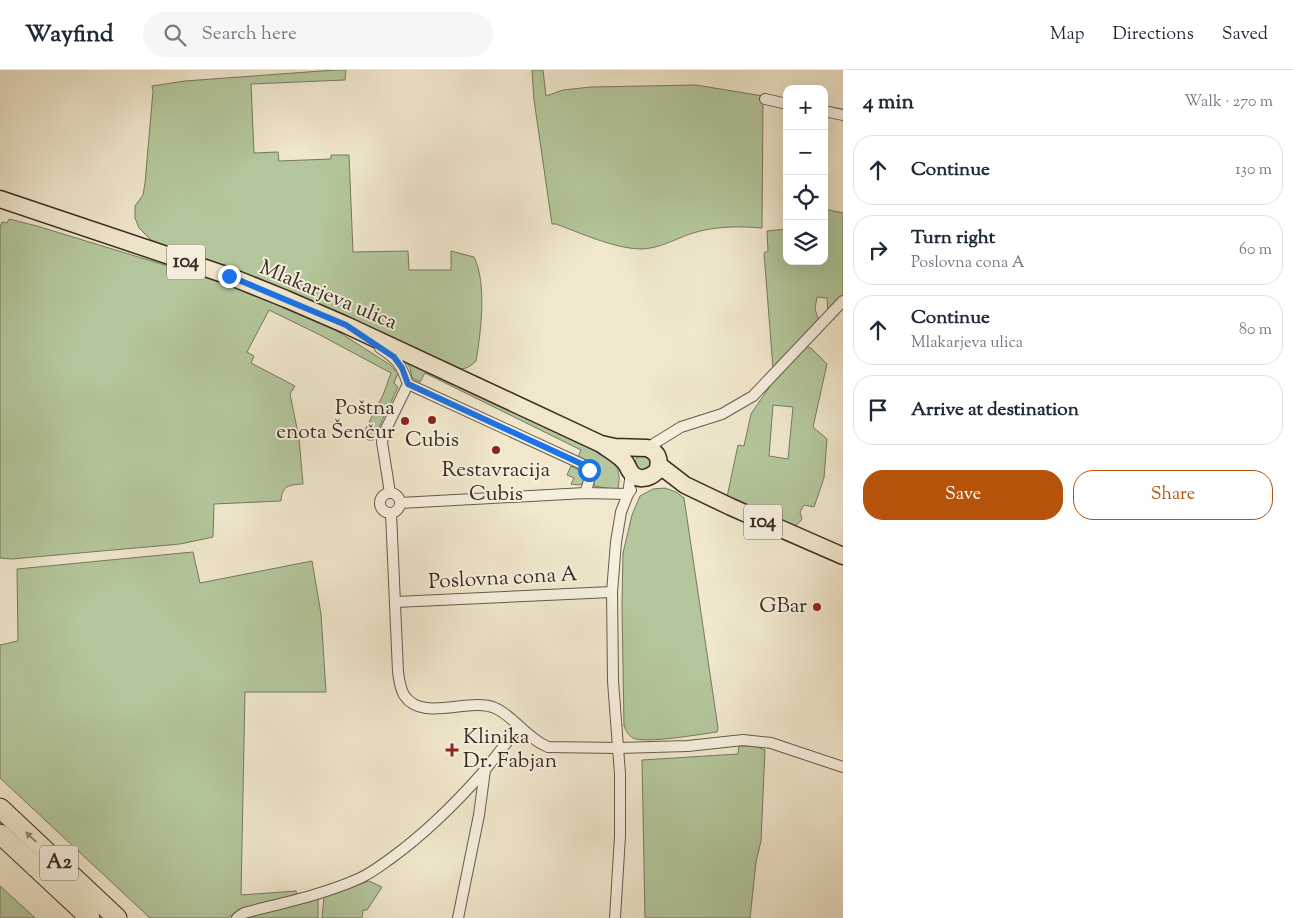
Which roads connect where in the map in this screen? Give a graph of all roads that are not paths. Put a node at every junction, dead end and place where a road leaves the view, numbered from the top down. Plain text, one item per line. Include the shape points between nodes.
1 (765, 99) dead end
2 (783, 103) edge
3 (828, 112) edge
4 (843, 115) edge
5 (0, 199) edge
6 (843, 301) edge
7 (346, 325) junction
8 (408, 384) junction
9 (644, 464) junction
10 (390, 493) junction
11 (585, 493) junction
12 (628, 494) junction
13 (400, 503) junction
14 (391, 513) junction
15 (843, 556) edge
16 (612, 592) junction
17 (395, 602) junction
18 (519, 728) junction
19 (618, 748) junction
20 (843, 766) edge
21 (486, 770) junction
22 (0, 808) edge
23 (0, 834) edge
24 (90, 918) edge
25 (117, 918) edge
26 (237, 918) edge
27 (458, 918) edge
28 (615, 918) edge

1 - 2 street
3 - 4 street
5 - 7 main road, Mlakarjeva ulica / 104 via 229,276
6 - 9 street via 753,396 722,414 681,427
7 - 8 street via 394,357
7 - 9 main road, Mlakarjeva ulica / 104 via 600,444 615,447
8 - 10 street via 382,442
8 - 11 street via 586,466 590,475
9 - 12 street
9 - 15 main road, 104 via 739,511
10 - 13 street via 397,496
10 - 14 street via 383,496 380,504 383,511
11 - 12 street
11 - 13 street
12 - 16 street via 616,542
13 - 14 street via 398,510
14 - 17 street
16 - 17 street, Poslovna cona A
16 - 19 street
17 - 18 street via 398,672 404,695 416,706 427,708 488,706 498,710
18 - 19 street via 548,747
18 - 21 street
19 - 20 street via 743,740 771,743
19 - 28 street via 620,836
21 - 26 street via 423,834 366,875 319,894 244,913
21 - 27 street
25 -> 22 highway, A2
23 - 24 highway, A2

